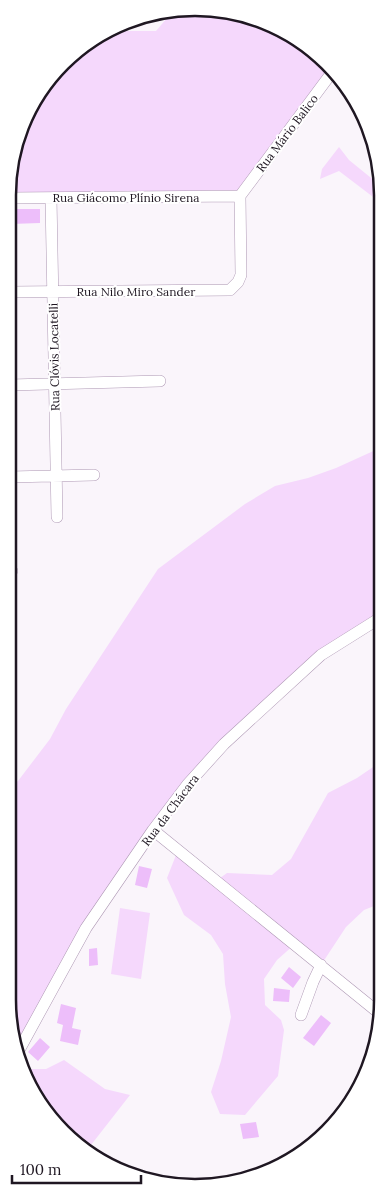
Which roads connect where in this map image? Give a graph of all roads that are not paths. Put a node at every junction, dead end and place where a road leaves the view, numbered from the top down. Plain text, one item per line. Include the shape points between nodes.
1 (329, 77) edge
2 (240, 196) junction
3 (16, 198) edge
4 (51, 198) junction
5 (52, 291) junction
6 (16, 292) edge
7 (160, 381) dead end
8 (54, 384) junction
9 (16, 385) edge
10 (94, 475) dead end
11 (56, 476) junction
12 (16, 477) edge
13 (57, 517) dead end
14 (374, 622) edge
15 (153, 830) junction
16 (321, 965) junction
17 (373, 1008) edge
18 (301, 1015) dead end
19 (22, 1045) edge

1 - 2 street, Rua Mário Balico
2 - 4 street, Rua Giácomo Plínio Sirena
2 - 5 street, Rua Nilo Miro Sander via 241,276 230,290
3 - 4 street, Rua Giácomo Plínio Sirena
4 - 5 street, Rua Clóvis Locatelli
5 - 6 street, Rua Nilo Miro Sander
5 - 8 street, Rua Clóvis Locatelli
7 - 8 street
8 - 9 street
8 - 11 street, Rua Clóvis Locatelli
10 - 11 street
11 - 12 street
11 - 13 street, Rua Clóvis Locatelli
14 - 15 street, Rua da Chácara via 321,655 224,744
15 - 16 street
15 - 19 street, Rua da Chácara via 86,928
16 - 17 street
16 - 18 street

